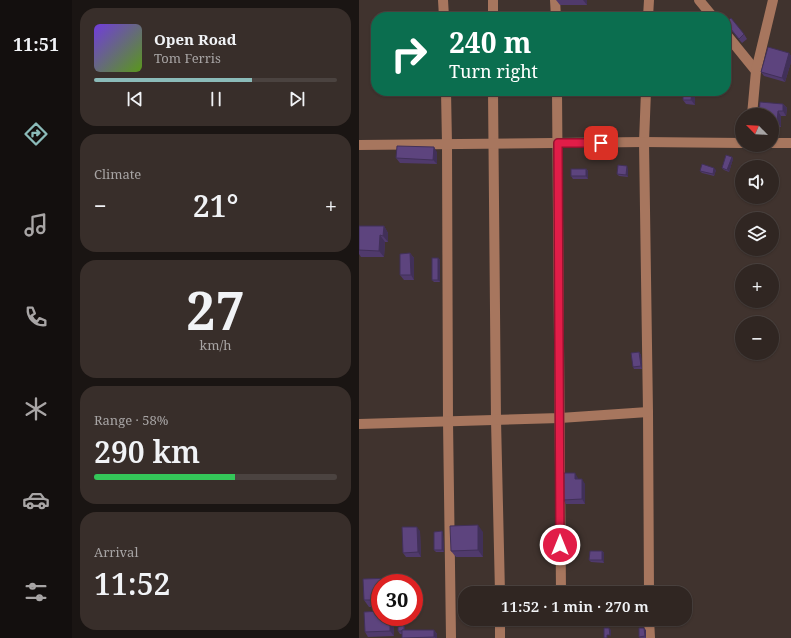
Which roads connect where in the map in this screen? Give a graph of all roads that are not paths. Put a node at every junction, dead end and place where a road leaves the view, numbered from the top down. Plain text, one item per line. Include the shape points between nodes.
1 (443, 0) edge
2 (493, 0) edge
3 (555, 0) edge
4 (649, 0) edge
5 (699, 0) edge
6 (773, 0) edge
7 (444, 12) edge
8 (493, 12) edge
9 (555, 12) edge
10 (648, 12) edge
11 (709, 12) edge
12 (731, 40) edge
13 (756, 71) junction
14 (446, 96) edge
15 (493, 96) edge
16 (557, 96) edge
17 (646, 96) edge
18 (753, 108) edge
19 (644, 142) junction
20 (558, 143) junction
21 (735, 143) edge
22 (779, 143) edge
23 (791, 143) edge
24 (359, 144) edge
25 (447, 144) junction
26 (493, 144) junction
27 (648, 412) junction
28 (560, 418) junction
29 (496, 420) junction
30 (448, 421) junction
31 (359, 424) edge
32 (500, 586) edge
33 (561, 586) edge
34 (649, 586) edge
35 (500, 626) edge
36 (649, 626) edge
37 (451, 638) edge
38 (501, 638) edge
39 (649, 638) edge

1 - 7 street
2 - 8 street
3 - 9 street
4 - 10 street
5 - 11 street
6 - 13 street
12 - 13 street
13 - 18 street
14 - 25 street
15 - 26 street
16 - 20 street
17 - 19 street
19 - 20 street
19 - 21 street
19 - 27 street
20 - 26 street
20 - 28 street
22 - 23 street
24 - 25 street
25 - 26 street
25 - 30 street
26 - 29 street
27 - 28 street
27 - 34 street
28 - 29 street
28 - 33 street
29 - 30 street
29 - 32 street
30 - 31 street
30 - 37 street
35 - 38 street
36 - 39 street

